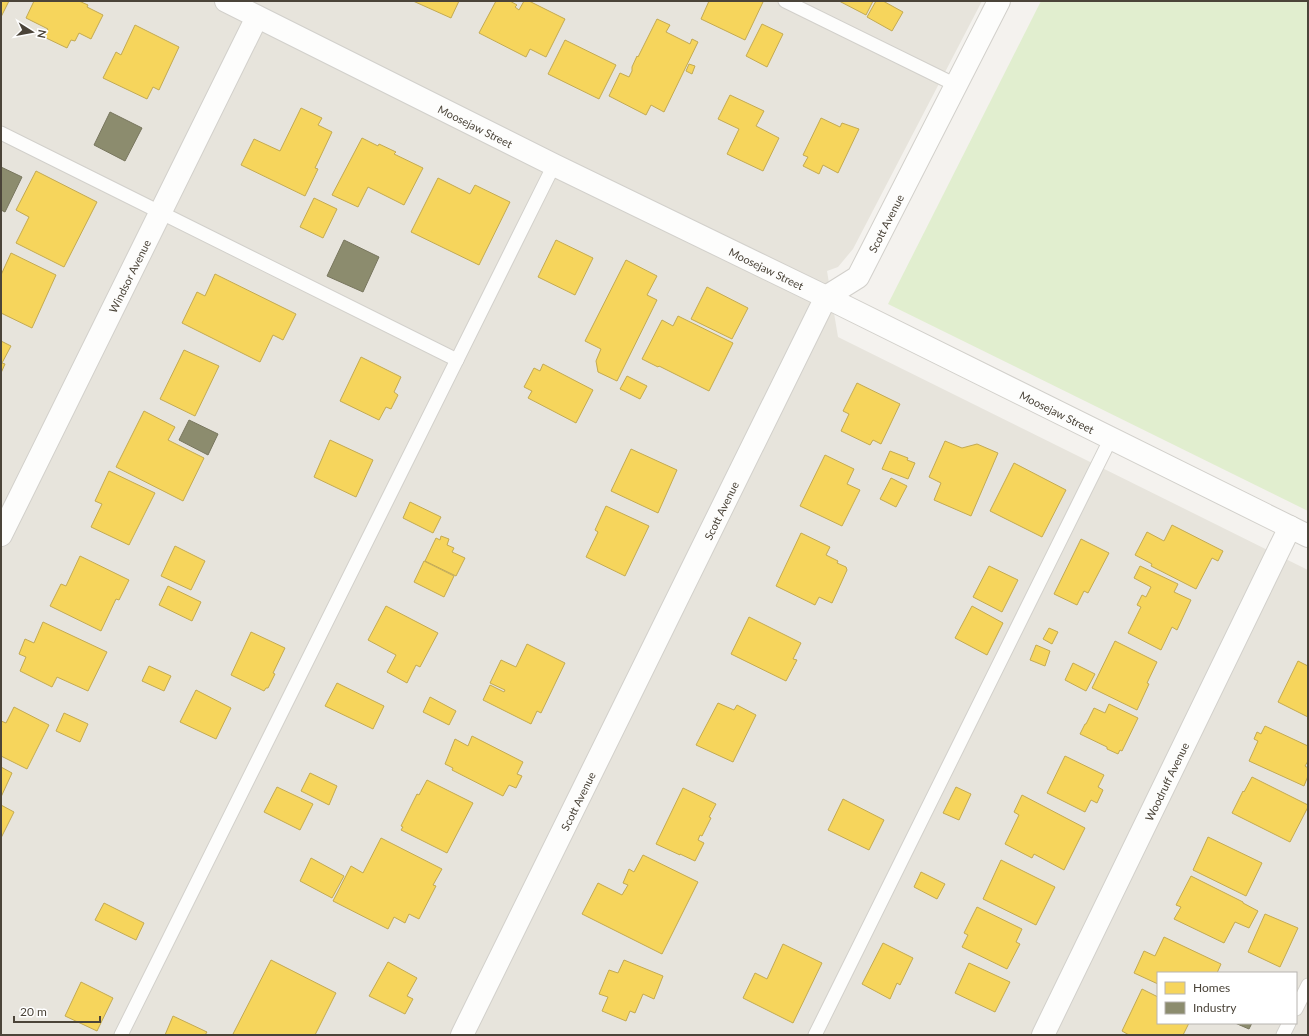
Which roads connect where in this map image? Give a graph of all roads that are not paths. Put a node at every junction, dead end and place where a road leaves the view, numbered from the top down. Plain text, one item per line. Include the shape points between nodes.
1 (226, 1) edge
2 (785, 1) edge
3 (999, 1) edge
4 (258, 16) junction
5 (956, 85) junction
6 (1, 133) edge
7 (554, 165) junction
8 (160, 213) junction
9 (826, 297) junction
10 (457, 360) junction
11 (1111, 438) junction
12 (1299, 531) edge
13 (1, 535) edge
14 (1308, 985) edge
15 (1297, 1007) edge
16 (1288, 1024) edge
17 (121, 1035) edge
18 (462, 1035) edge
19 (815, 1035) edge
20 (1043, 1035) edge
21 (1283, 1035) edge

1 - 4 street, Moosejaw Street
2 - 5 lane
3 - 5 street, Scott Avenue
4 - 7 street, Moosejaw Street
4 - 8 street, Windsor Avenue
5 - 9 street, Scott Avenue via 858,277
6 - 8 lane
7 - 9 street, Moosejaw Street
7 - 10 lane
8 - 10 lane
8 - 13 street, Windsor Avenue
9 - 11 street, Moosejaw Street
9 - 18 street, Scott Avenue
10 - 17 lane
11 - 12 street, Moosejaw Street
11 - 19 lane
12 - 20 street, Woodruff Avenue
14 - 15 lane
16 - 21 lane

